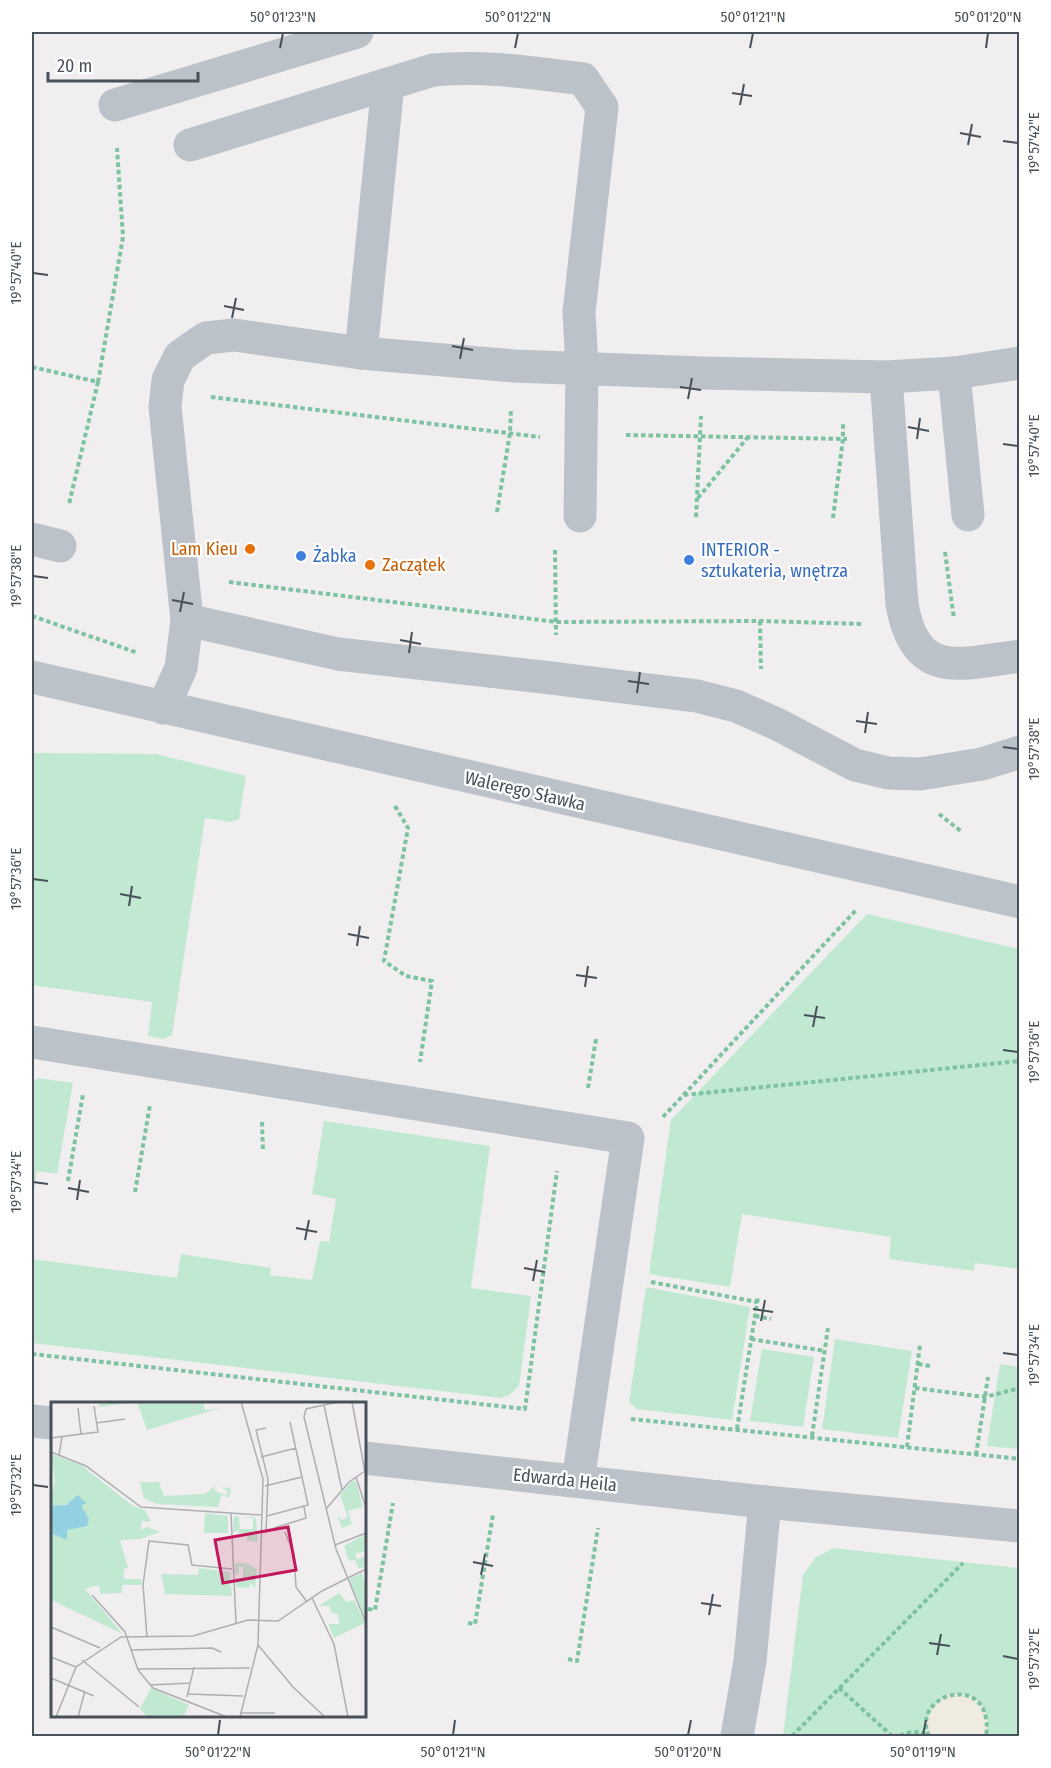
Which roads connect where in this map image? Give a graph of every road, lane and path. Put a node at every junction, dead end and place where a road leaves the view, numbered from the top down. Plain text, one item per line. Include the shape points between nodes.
1 (357, 32) edge
2 (388, 84) junction
3 (115, 105) joint
4 (190, 145) dead end
5 (361, 353) junction
6 (1020, 363) edge
7 (514, 366) junction
8 (582, 368) junction
9 (32, 369) edge
10 (703, 373) junction
11 (954, 373) junction
12 (886, 377) junction
13 (843, 378) junction
14 (98, 382) junction
15 (166, 392) junction
16 (510, 433) junction
17 (542, 437) dead end
18 (748, 437) dead end
19 (697, 498) junction
20 (497, 512) dead end
21 (968, 515) dead end
22 (580, 516) dead end
23 (696, 517) dead end
24 (833, 518) dead end
25 (555, 542) dead end
26 (46, 543) edge
27 (183, 577) junction
28 (187, 620) junction
29 (557, 622) junction
30 (906, 626) junction
31 (1020, 656) edge
32 (32, 677) edge
33 (551, 678) junction
34 (163, 708) junction
35 (1020, 752) edge
36 (390, 797) dead end
37 (1020, 902) edge
38 (862, 904) dead end
39 (432, 981) dead end
40 (596, 1039) dead end
41 (32, 1042) edge
42 (1020, 1061) edge
43 (84, 1086) dead end
44 (588, 1089) dead end
45 (683, 1095) junction
46 (151, 1099) dead end
47 (262, 1115) dead end
48 (660, 1120) dead end
49 (264, 1152) dead end
50 (557, 1169) dead end
51 (68, 1181) dead end
52 (135, 1192) dead end
53 (649, 1282) dead end
54 (755, 1317) junction
55 (771, 1319) dead end
56 (828, 1328) dead end
57 (751, 1339) junction
58 (920, 1345) dead end
59 (825, 1351) junction
60 (32, 1354) edge
61 (918, 1364) junction
62 (930, 1366) dead end
63 (988, 1377) dead end
64 (915, 1388) junction
65 (1020, 1388) edge
66 (985, 1397) junction
67 (631, 1419) dead end
68 (32, 1420) edge
69 (51, 1423) edge
70 (737, 1429) junction
71 (812, 1436) junction
72 (907, 1447) junction
73 (976, 1455) junction
74 (366, 1458) edge
75 (1020, 1459) edge
76 (578, 1481) junction
77 (393, 1502) dead end
78 (765, 1502) junction
79 (493, 1512) dead end
80 (599, 1524) dead end
81 (1020, 1526) edge
82 (963, 1563) dead end
83 (368, 1609) dead end
84 (468, 1623) dead end
85 (568, 1659) dead end
86 (839, 1688) junction
87 (737, 1737) edge
88 (792, 1737) edge
89 (892, 1737) edge
90 (900, 1737) edge
91 (928, 1737) edge
92 (985, 1737) edge

1 - 3 street
2 - 4 street
2 - 5 street
2 - 8 street via 433,70 462,68 583,79 602,107 579,312
3 - 14 path via 123,237
5 - 7 street
5 - 15 street via 234,335 206,338 180,356
6 - 11 street
7 - 8 street
7 - 16 path
8 - 10 street
8 - 22 street
9 - 14 path
10 - 13 street
10 - 19 path
11 - 12 street
11 - 21 street
12 - 13 street
12 - 30 street
13 - 24 path via 843,440
14 - 26 path
15 - 16 path
15 - 27 street
16 - 17 path
16 - 20 path
18 - 19 path
19 - 23 path
25 - 29 path
27 - 28 street
27 - 29 path
28 - 33 street via 338,654
28 - 34 street via 181,668
29 - 30 path via 760,621
29 - 33 path
30 - 31 street via 920,649 944,663
32 - 34 street, Walerego Sławka
33 - 35 street via 697,696 736,706 855,765 888,773 920,774 972,766
34 - 37 street, Walerego Sławka
36 - 39 path via 408,828 384,961 405,976
38 - 45 path
40 - 44 path
41 - 76 street via 628,1138
42 - 45 path
43 - 51 path
45 - 48 path
46 - 52 path
47 - 49 path
50 - 60 path via 525,1410
53 - 54 path via 757,1300
54 - 55 path
54 - 57 path
56 - 59 path
57 - 59 path
57 - 70 path
58 - 61 path
59 - 71 path
61 - 62 path
61 - 64 path
63 - 66 path
64 - 66 path
64 - 72 path
65 - 66 path
66 - 73 path
67 - 70 path
68 - 69 street
70 - 71 path
71 - 72 path
72 - 73 path
73 - 75 path
74 - 76 street, Edwarda Heila
76 - 78 street, Edwarda Heila
77 - 83 path via 375,1610
78 - 81 street, Edwarda Heila
78 - 87 street via 750,1661
79 - 84 path via 475,1624
80 - 85 path via 577,1661
82 - 86 path
86 - 88 path
86 - 89 path
90 - 91 path via 921,1732
91 - 92 path via 926,1721 939,1699 949,1694 965,1694 985,1712

